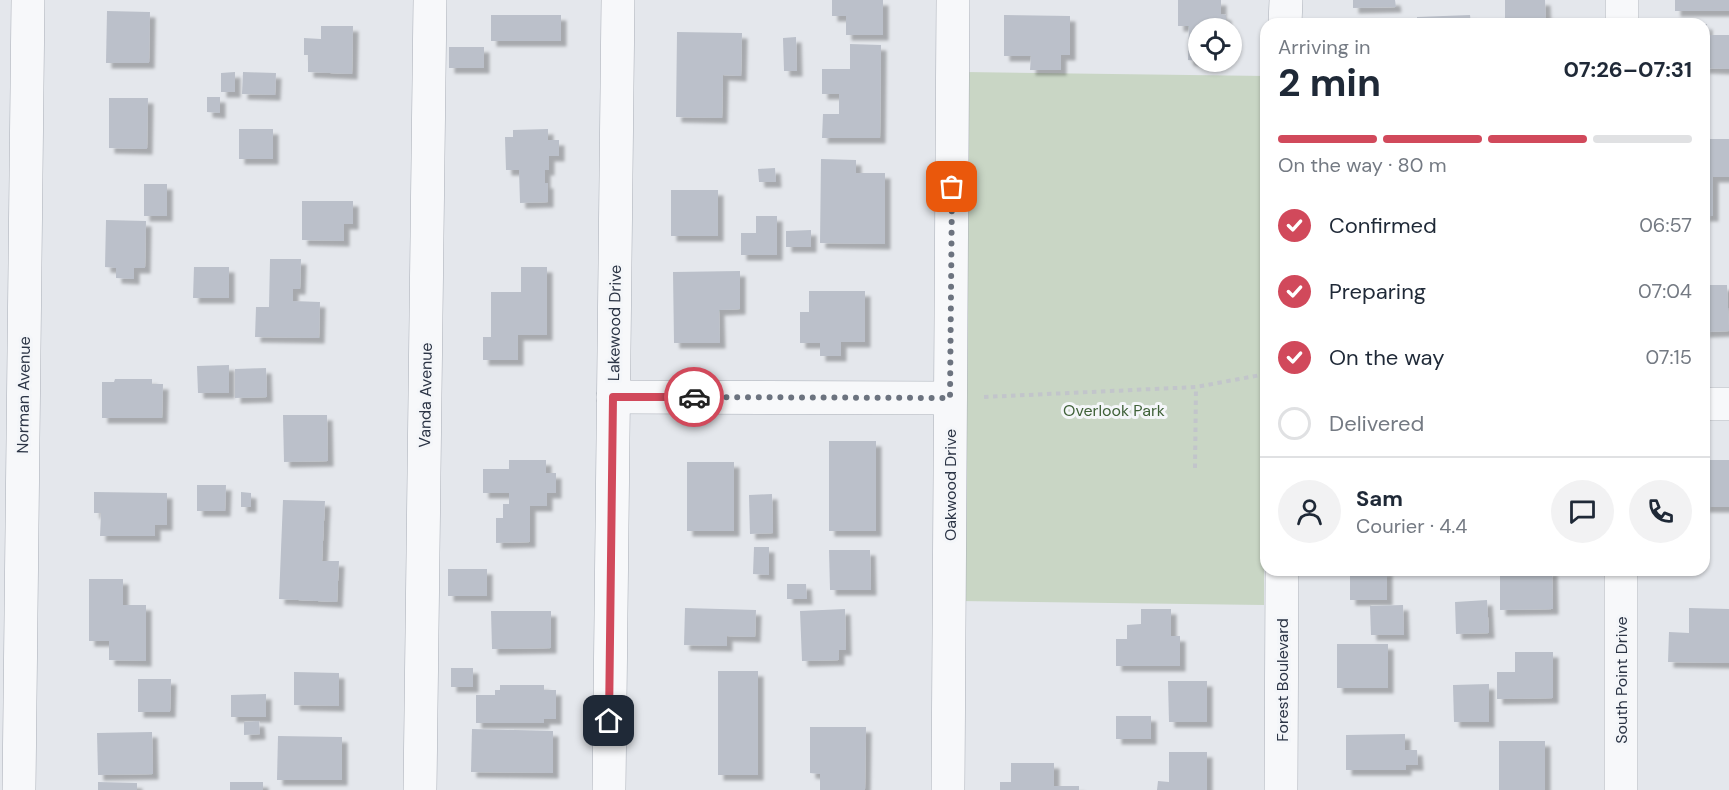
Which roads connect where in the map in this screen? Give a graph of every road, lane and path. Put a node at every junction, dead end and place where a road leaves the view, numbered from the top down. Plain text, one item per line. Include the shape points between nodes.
1 (28, 0) edge
2 (430, 0) edge
3 (618, 0) edge
4 (953, 0) edge
5 (1286, 0) edge
6 (1622, 0) edge
7 (1285, 18) edge
8 (1622, 18) edge
9 (1260, 375) edge
10 (1196, 387) junction
11 (613, 397) junction
12 (950, 398) junction
13 (1710, 404) edge
14 (1729, 404) edge
15 (1195, 468) dead end
16 (1282, 576) edge
17 (1621, 576) edge
18 (19, 790) edge
19 (420, 790) edge
20 (609, 790) edge
21 (948, 790) edge
22 (1281, 790) edge
23 (1621, 790) edge

1 - 18 street, Norman Avenue
2 - 19 street, Vanda Avenue
3 - 11 street, Lakewood Drive
4 - 12 street, Oakwood Drive
5 - 7 street
6 - 8 street
9 - 10 path
10 - 12 path
10 - 15 path
11 - 12 street
11 - 20 street, Lakewood Drive
12 - 21 street, Oakwood Drive
13 - 14 street
16 - 22 street, Forest Boulevard
17 - 23 street, South Point Drive

